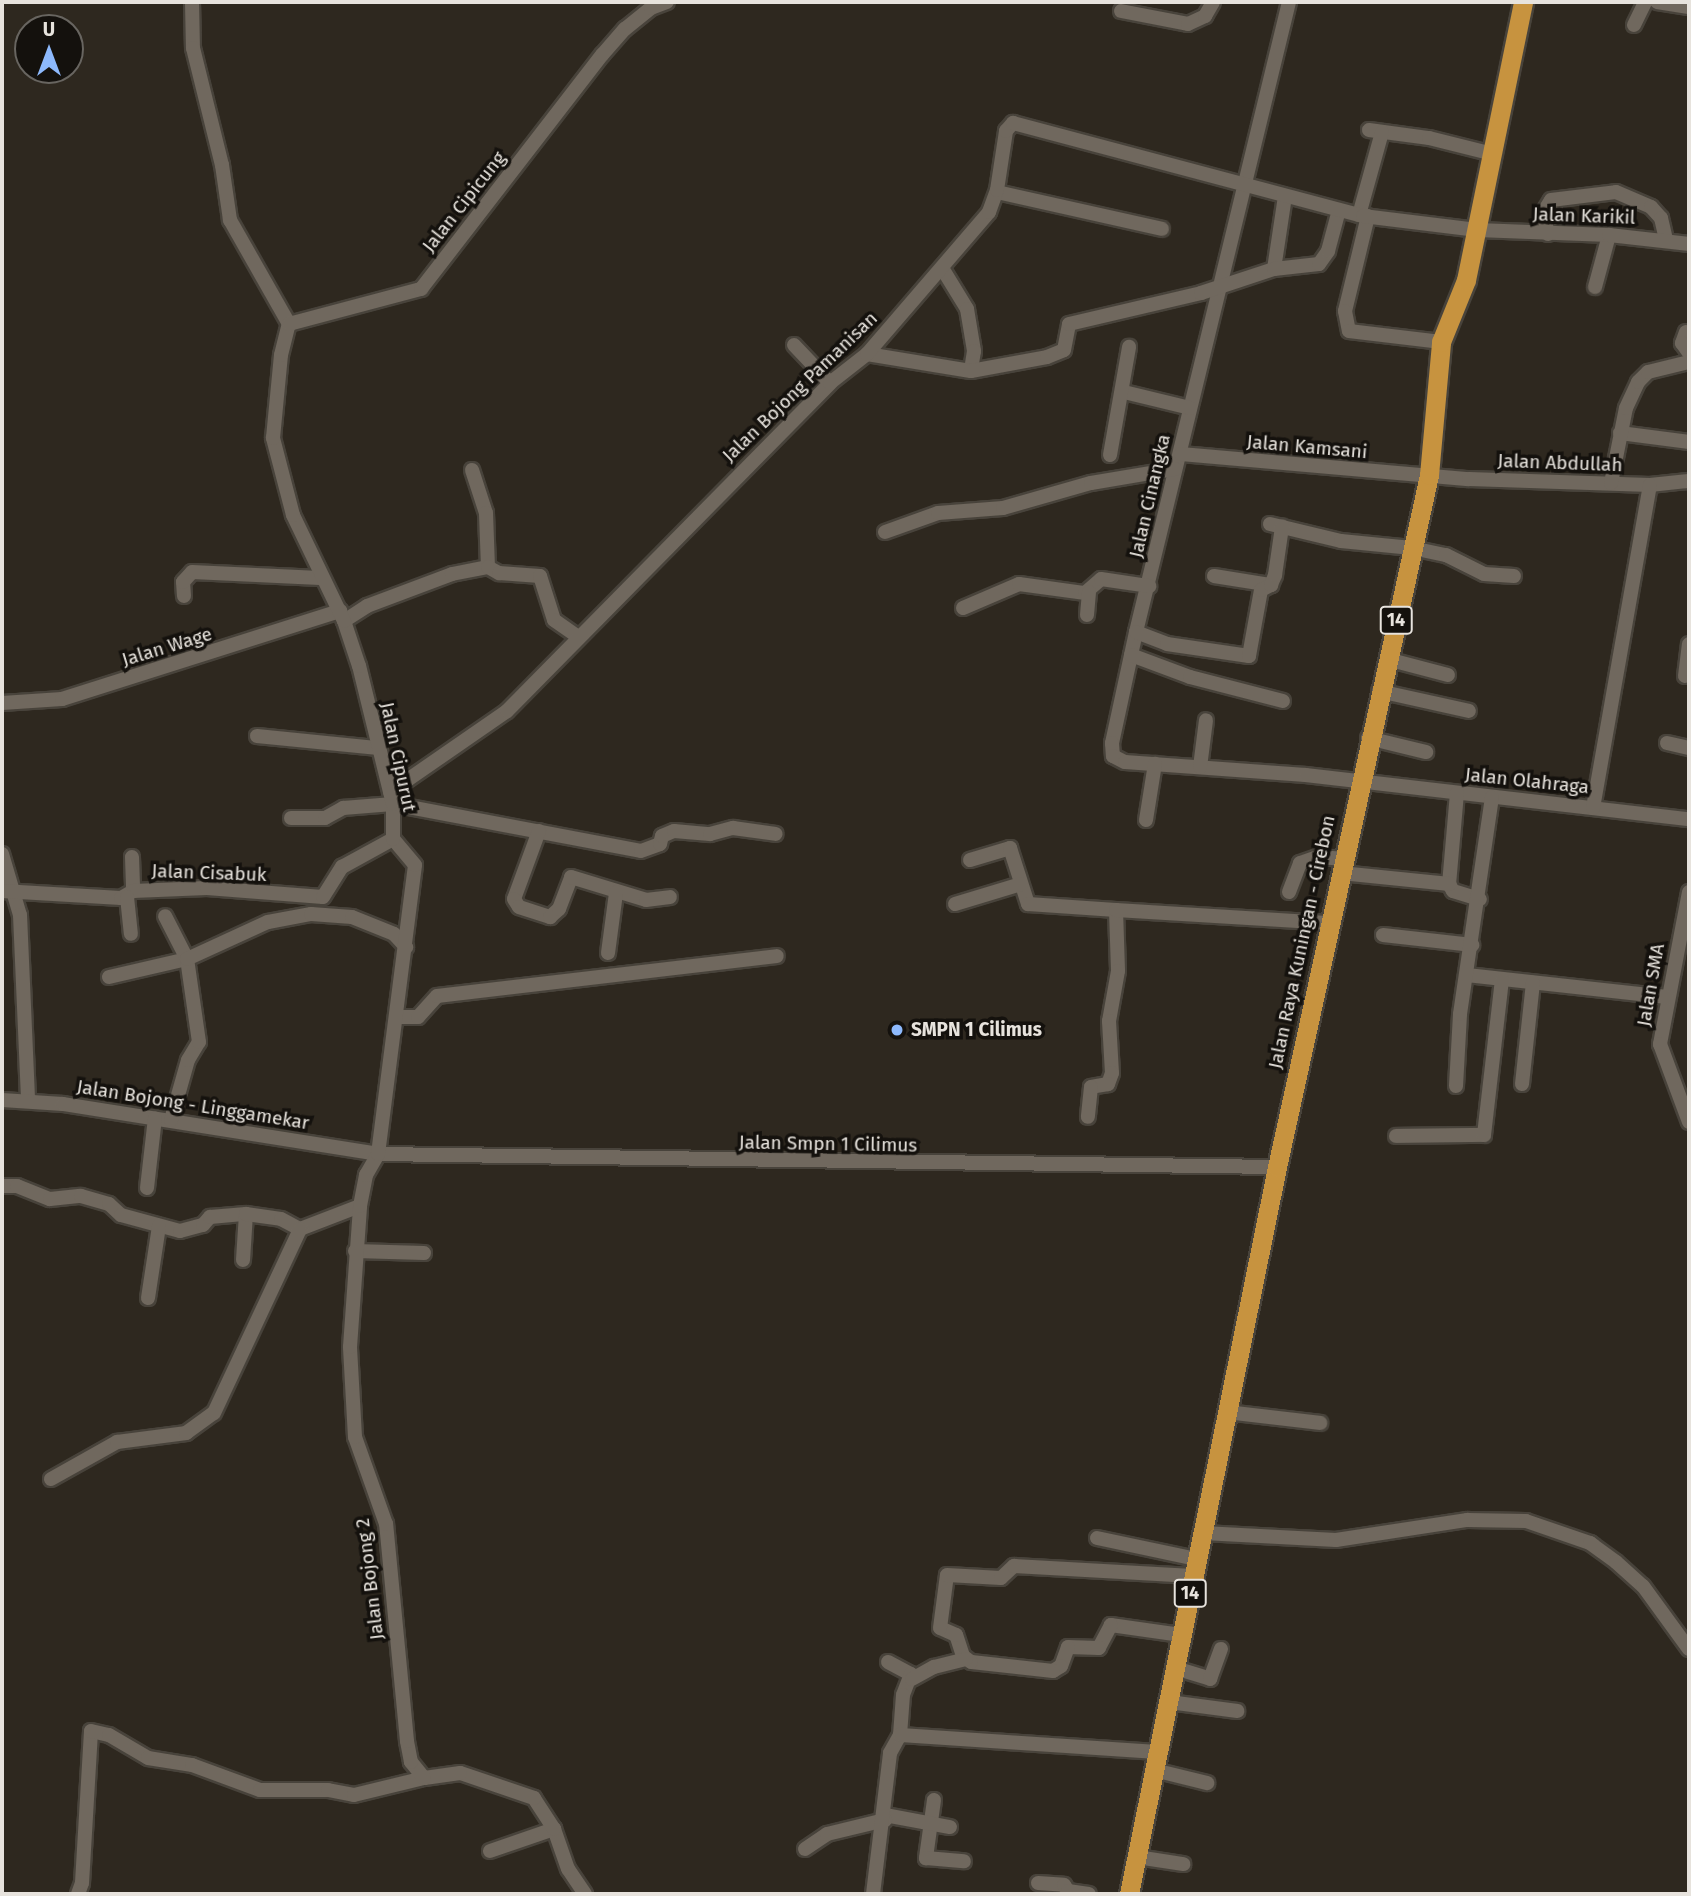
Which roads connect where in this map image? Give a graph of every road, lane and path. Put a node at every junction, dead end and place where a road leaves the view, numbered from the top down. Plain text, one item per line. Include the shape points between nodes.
1 (192, 2) edge
2 (667, 2) edge
3 (1213, 2) edge
4 (1289, 2) edge
5 (1522, 2) edge
6 (1646, 2) edge
7 (1657, 2) edge
8 (1689, 8) edge
9 (1121, 11) dead end
10 (1634, 25) dead end
11 (1493, 153) junction
12 (1245, 184) junction
13 (997, 192) junction
14 (1285, 196) junction
15 (1339, 210) junction
16 (1364, 216) junction
17 (1162, 229) dead end
18 (1477, 230) junction
19 (1548, 234) junction
20 (1609, 235) junction
21 (1666, 240) junction
22 (1689, 244) edge
23 (942, 268) junction
24 (1274, 269) junction
25 (1595, 287) dead end
26 (1216, 289) junction
27 (289, 324) junction
28 (1686, 332) dead end
29 (1441, 342) junction
30 (794, 345) dead end
31 (1129, 347) dead end
32 (1689, 353) edge
33 (867, 354) junction
34 (1689, 362) edge
35 (971, 371) junction
36 (830, 383) junction
37 (1124, 392) junction
38 (1190, 408) junction
39 (1620, 433) junction
40 (1689, 442) edge
41 (1181, 454) junction
42 (1110, 455) dead end
43 (1175, 468) junction
44 (472, 470) dead end
45 (1429, 475) junction
46 (1689, 481) edge
47 (1611, 483) junction
48 (1650, 485) junction
49 (885, 532) dead end
50 (1412, 548) junction
51 (488, 567) junction
52 (1214, 576) dead end
53 (1514, 576) dead end
54 (320, 578) junction
55 (1271, 585) junction
56 (1149, 586) junction
57 (1089, 592) junction
58 (184, 596) dead end
59 (963, 608) dead end
60 (1087, 615) dead end
61 (342, 616) junction
62 (1136, 632) junction
63 (578, 637) junction
64 (1689, 644) edge
65 (1131, 654) junction
66 (1387, 659) junction
67 (1448, 675) dead end
68 (1685, 676) dead end
69 (1380, 691) junction
70 (1283, 701) dead end
71 (2, 703) edge
72 (1469, 711) dead end
73 (1206, 720) dead end
74 (257, 736) dead end
75 (1368, 738) junction
76 (1667, 743) dead end
77 (378, 748) junction
78 (1689, 748) edge
79 (1426, 752) dead end
80 (1155, 764) junction
81 (1200, 767) junction
82 (1360, 784) junction
83 (1457, 793) junction
84 (1492, 797) junction
85 (391, 798) junction
86 (1593, 808) junction
87 (291, 818) dead end
88 (1689, 819) edge
89 (1146, 820) dead end
90 (538, 831) junction
91 (776, 834) dead end
92 (393, 839) junction
93 (2, 855) edge
94 (132, 857) dead end
95 (970, 860) dead end
96 (1342, 866) junction
97 (1021, 884) junction
98 (1449, 884) junction
99 (6, 891) edge
100 (1289, 892) dead end
101 (1689, 892) edge
102 (616, 893) junction
103 (130, 894) junction
104 (670, 897) dead end
105 (1479, 899) junction
106 (955, 904) dead end
107 (1116, 910) junction
108 (164, 916) dead end
109 (1331, 923) junction
110 (131, 934) dead end
111 (1383, 935) dead end
112 (1472, 945) junction
113 (406, 947) junction
114 (608, 953) dead end
115 (777, 956) dead end
116 (187, 960) junction
117 (1468, 975) junction
118 (109, 977) dead end
119 (1502, 980) junction
120 (1533, 983) junction
121 (1667, 997) junction
122 (397, 1017) junction
123 (1522, 1084) dead end
124 (1457, 1086) dead end
125 (2, 1100) edge
126 (28, 1101) junction
127 (1088, 1116) dead end
128 (155, 1118) junction
129 (171, 1120) junction
130 (1689, 1122) edge
131 (1396, 1136) dead end
132 (378, 1154) junction
133 (1277, 1167) junction
134 (2, 1186) edge
135 (147, 1188) dead end
136 (360, 1206) junction
137 (246, 1214) junction
138 (159, 1226) junction
139 (300, 1229) junction
140 (355, 1251) junction
141 (424, 1253) dead end
142 (243, 1260) dead end
143 (148, 1298) dead end
144 (1227, 1412) junction
145 (1320, 1423) dead end
146 (51, 1479) dead end
147 (1203, 1534) junction
148 (1097, 1538) dead end
149 (1195, 1567) junction
150 (1181, 1635) junction
151 (1689, 1648) edge
152 (1221, 1649) dead end
153 (966, 1659) junction
154 (888, 1662) dead end
155 (1175, 1668) junction
156 (912, 1679) junction
157 (1169, 1702) junction
158 (1237, 1711) dead end
159 (900, 1734) junction
160 (1155, 1761) junction
161 (424, 1778) junction
162 (1207, 1783) dead end
163 (933, 1800) dead end
164 (885, 1817) junction
165 (929, 1824) junction
166 (950, 1827) dead end
167 (554, 1829) junction
168 (805, 1849) dead end
169 (490, 1852) dead end
170 (1137, 1857) junction
171 (964, 1861) dead end
172 (1183, 1864) dead end
173 (1038, 1883) dead end
174 (78, 1894) edge
175 (586, 1894) edge
176 (873, 1894) edge
177 (1088, 1894) edge
178 (1129, 1894) edge

1 - 27 street via 193,48 222,165 230,220
2 - 27 street, Jalan Cipicung via 651,8 625,29 602,55 421,289
3 - 9 street via 1205,16 1188,23
4 - 12 street, Jalan Cinangka
5 - 11 highway, Jalan Raya Kuningan - Cirebon / 14
6 - 10 street
7 - 8 street
11 - 16 street via 1375,131
11 - 18 highway, Jalan Raya Kuningan - Cirebon / 14
12 - 13 street, Jalan Bojong Pamanisan via 1018,122 1006,131
12 - 14 street, Jalan Bojong Pamanisan
12 - 26 street, Jalan Cinangka
13 - 17 street
13 - 23 street, Jalan Bojong Pamanisan via 978,227
14 - 15 street, Jalan Bojong Pamanisan
14 - 24 street
15 - 16 street, Jalan Bojong Pamanisan
15 - 24 street via 1328,251 1319,264
16 - 18 street, Jalan Bojong Pamanisan
16 - 29 street via 1345,311 1349,331
18 - 19 street, Jalan Karikil
18 - 29 highway, Jalan Raya Kuningan - Cirebon / 14 via 1466,279
19 - 20 street, Jalan Karikil
19 - 21 street via 1543,213 1552,200 1616,192 1651,206 1661,218
20 - 21 street, Jalan Karikil
20 - 25 street
21 - 22 street, Jalan Karikil
23 - 33 street, Jalan Bojong Pamanisan
23 - 35 street via 967,309 974,351
24 - 26 street
26 - 35 street via 1069,324 1059,352
26 - 38 street, Jalan Cinangka
27 - 54 street, Jalan Cipurut via 281,355 273,438 278,468
28 - 32 street via 1682,342
29 - 45 highway, Jalan Raya Kuningan - Cirebon / 14
30 - 36 street
31 - 37 street
33 - 35 street
33 - 36 street, Jalan Bojong Pamanisan
34 - 39 street via 1648,372 1637,382
36 - 63 street, Jalan Bojong Pamanisan
37 - 38 street
37 - 42 street
38 - 41 street, Jalan Cinangka
39 - 40 street
39 - 47 street
41 - 43 street, Jalan Cinangka
41 - 45 street, Jalan Kamsani
43 - 49 street via 1091,483 1003,508 938,513
43 - 56 street, Jalan Cinangka
44 - 51 street via 486,513
45 - 47 street, Jalan Abdullah
45 - 50 highway, Jalan Raya Kuningan - Cirebon / 14
46 - 48 street, Jalan Abdullah
47 - 48 street, Jalan Abdullah
48 - 86 street
50 - 53 street via 1446,555 1484,575
50 - 55 street via 1341,541 1276,525
50 - 66 highway, Jalan Raya Kuningan - Cirebon / 14
51 - 61 street, Jalan Wage via 453,574
51 - 63 street via 499,573 540,576 554,620
52 - 55 street
54 - 58 street via 192,572 183,582
54 - 61 street, Jalan Cipurut
55 - 62 street via 1261,590 1249,656 1167,644
56 - 57 street via 1101,579 1093,582
56 - 62 street, Jalan Cinangka
57 - 59 street via 1019,584
57 - 60 street
61 - 71 street, Jalan Wage via 62,699
61 - 77 street, Jalan Cipurut
62 - 65 street, Jalan Cinangka
63 - 85 street, Jalan Bojong Pamanisan via 508,711
64 - 68 street
65 - 70 street via 1202,681
65 - 80 street, Jalan Cinangka via 1111,752 1125,762
66 - 67 street
66 - 69 highway, Jalan Raya Kuningan - Cirebon / 14
69 - 72 street
69 - 75 highway, Jalan Raya Kuningan - Cirebon / 14
73 - 81 street
74 - 77 street
75 - 79 street
75 - 82 highway, Jalan Raya Kuningan - Cirebon / 14
76 - 78 street
77 - 85 street, Jalan Cipurut
80 - 81 street, Jalan Cinangka
80 - 89 street
81 - 82 street, Jalan Cinangka
82 - 83 street, Jalan Olahraga
82 - 96 highway, Jalan Raya Kuningan - Cirebon / 14
83 - 84 street, Jalan Olahraga
83 - 98 street
84 - 86 street, Jalan Olahraga
84 - 105 street
85 - 87 street via 343,808 325,818
85 - 90 street
85 - 92 street, Jalan Cipurut
86 - 88 street, Jalan Olahraga
90 - 91 street via 641,850 660,844 662,836 674,831 710,834 733,828
90 - 102 street via 514,899 519,906 550,917 559,909 571,877
92 - 103 street, Jalan Cisabuk via 342,867 323,897 207,888
92 - 113 street, Jalan Cipurut via 415,865
93 - 99 street
94 - 103 street
95 - 97 street via 1010,848
96 - 98 street
96 - 100 street via 1317,857 1300,863
96 - 109 highway, Jalan Raya Kuningan - Cirebon / 14
97 - 106 street
97 - 107 street via 1025,902 1031,905
98 - 105 street via 1453,891
99 - 103 street, Jalan Cisabuk
99 - 126 street via 20,915
101 - 121 street, Jalan SMA
102 - 104 street via 646,900
102 - 114 street
103 - 110 street
105 - 112 street
107 - 109 street
107 - 127 street via 1118,971 1109,1021 1112,1073 1108,1084 1091,1087
108 - 116 street
109 - 133 highway, Jalan Raya Kuningan - Cirebon / 14
111 - 112 street
112 - 117 street
113 - 116 street via 394,934 352,916 287,915
113 - 122 street, Jalan Cipurut
115 - 122 street via 437,996 418,1017
116 - 118 street
116 - 129 street via 199,1042 188,1060
117 - 119 street
117 - 124 street
119 - 120 street
119 - 131 street via 1484,1135
120 - 121 street
120 - 123 street
121 - 130 street, Jalan SMA via 1660,1044
122 - 132 street, Jalan Cipurut
125 - 126 street, Jalan Bojong - Linggamekar
126 - 128 street, Jalan Bojong - Linggamekar
128 - 129 street, Jalan Bojong - Linggamekar
128 - 135 street
129 - 132 street, Jalan Bojong - Linggamekar
132 - 133 street, Jalan Smpn 1 Cilimus
132 - 136 street, Jalan Bojong 2 via 366,1175
133 - 144 highway, Jalan Raya Kuningan - Cirebon / 14
134 - 138 street via 17,1186 50,1199 81,1196
136 - 139 street
136 - 140 street, Jalan Bojong 2
137 - 138 street via 210,1217 203,1225 186,1230
137 - 139 street via 281,1219
137 - 142 street
138 - 143 street
139 - 146 street via 215,1413 186,1433 117,1442
140 - 141 street
140 - 161 street, Jalan Bojong 2 via 351,1397 355,1437 386,1531 407,1741 411,1762
144 - 145 street
144 - 147 highway, Jalan Raya Kuningan - Cirebon / 14
147 - 149 highway, Jalan Raya Kuningan - Cirebon / 14
147 - 151 street via 1336,1540 1467,1520 1526,1521 1590,1543 1616,1562 1643,1586
148 - 149 street
149 - 150 highway, Jalan Raya Kuningan - Cirebon / 14
149 - 153 street via 1014,1566 1001,1578 948,1573 940,1628 956,1635
150 - 153 street via 1111,1625 1099,1648 1069,1647 1054,1671
150 - 155 highway, Jalan Raya Kuningan - Cirebon / 14
152 - 155 street via 1210,1679
153 - 156 street via 933,1667
154 - 156 street via 907,1669
155 - 157 highway, Jalan Raya Kuningan - Cirebon / 14
156 - 159 street via 903,1695
157 - 158 street
157 - 160 highway, Jalan Raya Kuningan - Cirebon / 14
159 - 160 street
159 - 164 street via 890,1753
160 - 162 street
160 - 170 highway, Jalan Raya Kuningan - Cirebon / 14
161 - 167 street via 460,1773 521,1791 541,1804
161 - 174 street via 354,1796 328,1790 260,1790 192,1765 148,1758 109,1735 91,1731
163 - 165 street
164 - 165 street
164 - 168 street via 827,1834
164 - 176 street
165 - 166 street
165 - 171 street via 926,1858
167 - 169 street
167 - 175 street via 568,1869
170 - 172 street
170 - 178 highway, Jalan Raya Kuningan - Cirebon / 14
173 - 177 street

